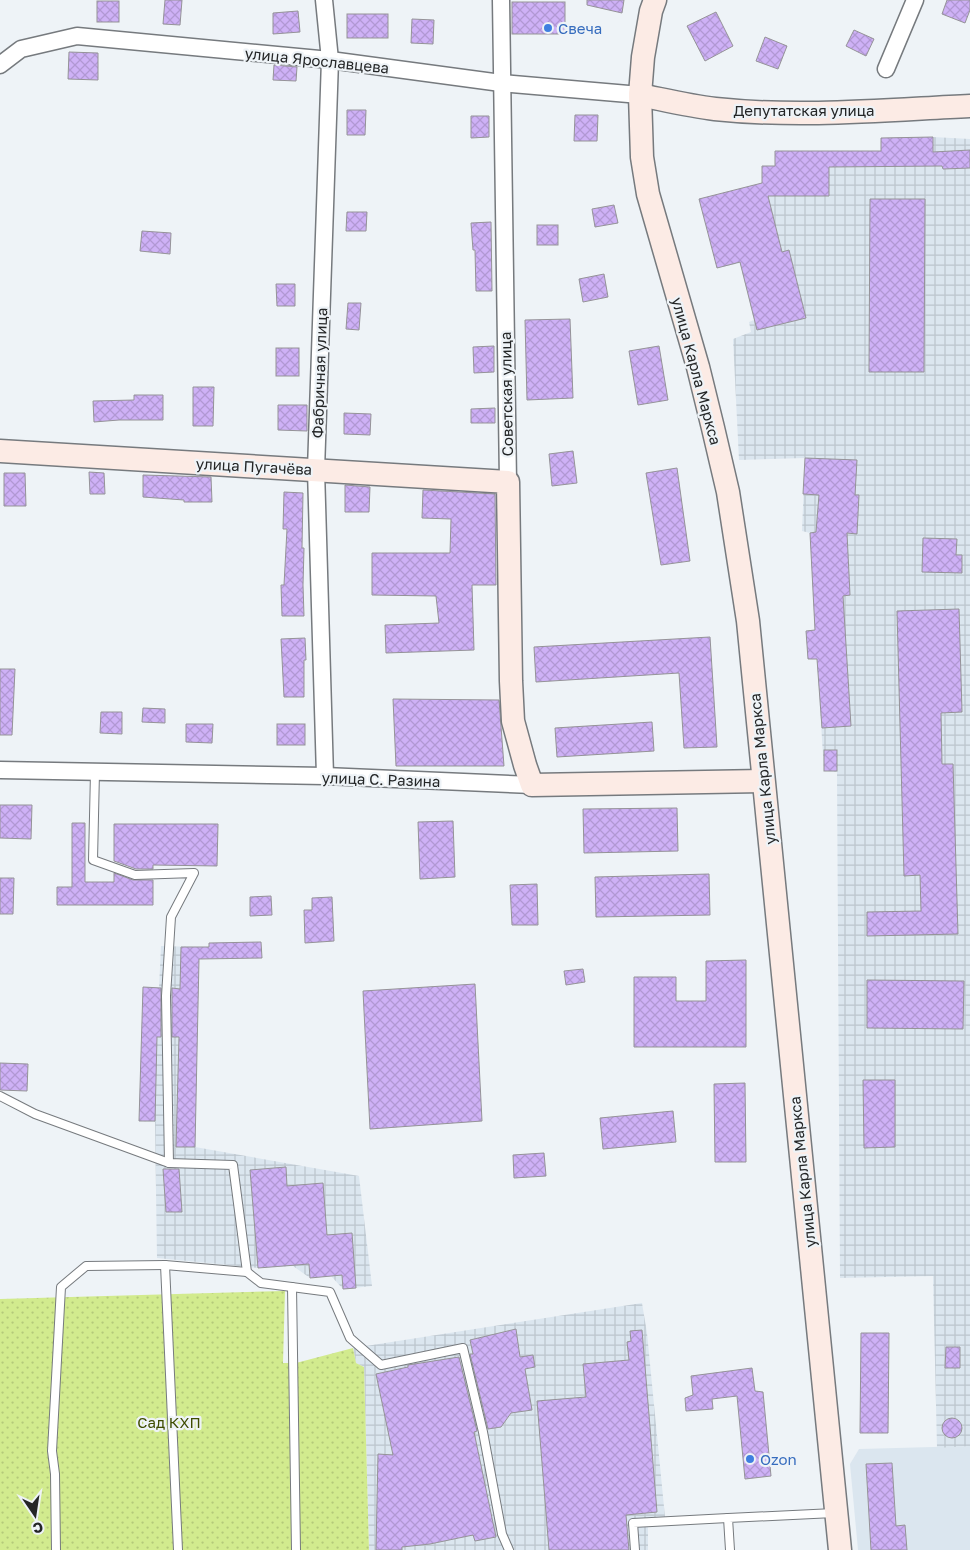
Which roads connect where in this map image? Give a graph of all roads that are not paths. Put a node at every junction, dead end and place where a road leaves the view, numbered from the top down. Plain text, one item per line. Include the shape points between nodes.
1 (324, 0) edge
2 (501, 0) edge
3 (655, 0) edge
4 (915, 0) edge
5 (330, 60) junction
6 (0, 65) edge
7 (886, 69) dead end
8 (501, 83) junction
9 (640, 95) junction
10 (970, 106) edge
11 (0, 451) edge
12 (316, 470) junction
13 (508, 482) junction
14 (0, 770) edge
15 (95, 772) junction
16 (325, 776) junction
17 (763, 781) junction
18 (532, 785) junction
19 (0, 1096) edge
20 (168, 1163) junction
21 (165, 1265) junction
22 (247, 1272) junction
23 (292, 1287) junction
24 (837, 1513) junction
25 (728, 1518) junction
26 (56, 1550) edge
27 (178, 1550) edge
28 (296, 1550) edge
29 (509, 1550) edge
30 (635, 1550) edge
31 (730, 1550) edge
32 (840, 1550) edge

1 - 5 street, Фабричная улица
2 - 8 street, Советская улица
3 - 9 street, улица Карла Маркса via 643,57
4 - 7 street
5 - 6 street, улица Ярославцева via 77,36 21,49
5 - 8 street, улица Ярославцева
5 - 12 street, Фабричная улица
8 - 9 street, улица Ярославцева
8 - 13 street, Советская улица
9 - 10 street, Депутатская улица via 714,108 766,112 824,113
9 - 17 street, улица Карла Маркса via 642,157 648,194 698,367 728,492 748,621
11 - 12 street, улица Пугачёва
12 - 13 street, улица Пугачёва
12 - 16 street, Фабричная улица
13 - 18 street, Советская улица via 513,721
14 - 15 street, улица С. Разина
15 - 16 street, улица С. Разина
15 - 20 lane via 93,860 135,875 194,873 171,917 166,996
16 - 18 street, улица С. Разина
17 - 18 street, улица С. Разина
17 - 24 street, улица Карла Маркса
19 - 20 lane via 35,1114
20 - 22 lane via 233,1165
21 - 22 lane
21 - 26 lane via 86,1266 61,1287 52,1451
21 - 27 lane
22 - 23 lane via 260,1283
23 - 28 lane
23 - 29 lane via 330,1292 350,1338 381,1365 462,1348 483,1432 502,1534
24 - 25 lane
24 - 32 street, улица Карла Маркса
25 - 30 lane via 634,1523
25 - 31 lane

